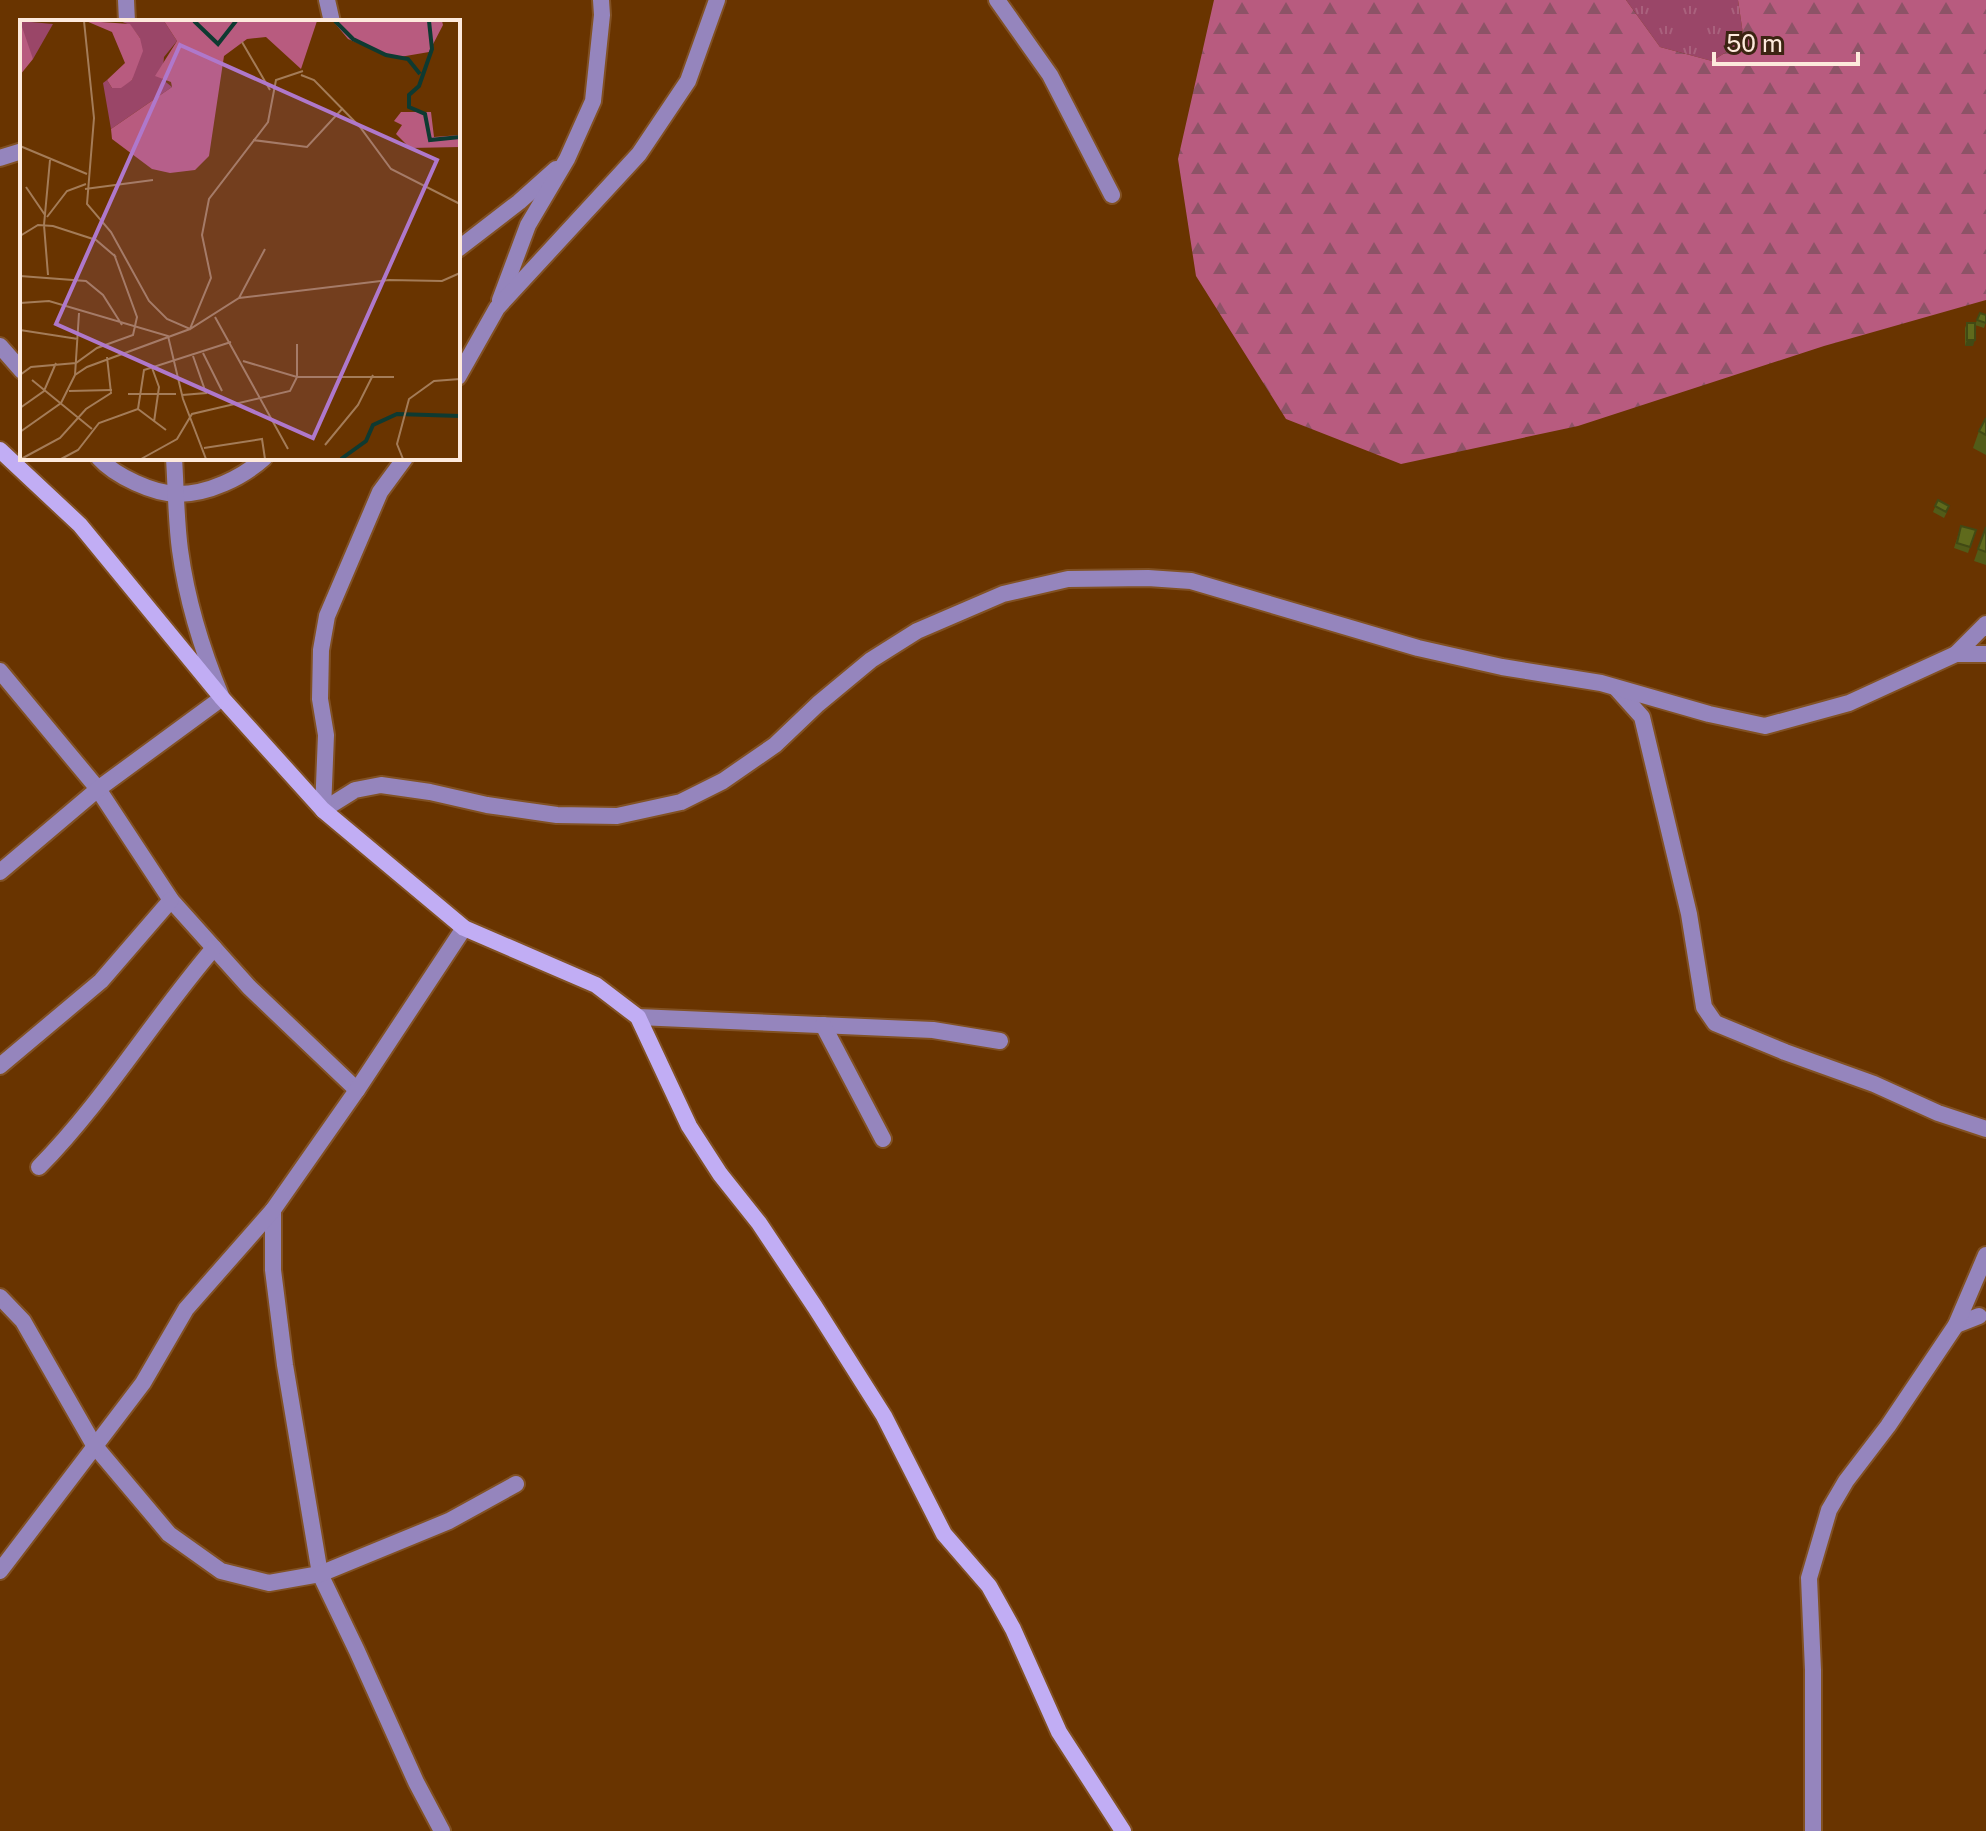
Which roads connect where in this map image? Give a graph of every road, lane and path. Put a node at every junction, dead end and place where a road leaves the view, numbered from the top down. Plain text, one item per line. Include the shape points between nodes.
1 (126, 0) edge
2 (327, 0) edge
3 (601, 0) edge
4 (717, 0) edge
5 (997, 0) edge
6 (127, 20) edge
7 (332, 20) edge
8 (20, 152) edge
9 (0, 158) edge
10 (567, 159) junction
11 (1112, 195) dead end
12 (460, 247) edge
13 (497, 308) junction
14 (0, 346) edge
15 (20, 369) edge
16 (460, 373) edge
17 (0, 450) edge
18 (102, 460) edge
19 (174, 460) edge
20 (261, 460) edge
21 (404, 460) edge
22 (177, 494) junction
23 (1986, 624) edge
24 (1956, 654) junction
25 (1986, 654) edge
26 (1, 675) edge
27 (1615, 687) junction
28 (222, 698) junction
29 (98, 789) junction
30 (323, 810) junction
31 (0, 872) edge
32 (171, 900) junction
33 (464, 928) junction
34 (214, 948) junction
35 (638, 1017) junction
36 (823, 1025) junction
37 (1000, 1041) dead end
38 (0, 1066) edge
39 (357, 1090) junction
40 (1986, 1129) edge
41 (883, 1139) dead end
42 (39, 1167) dead end
43 (273, 1210) junction
44 (1986, 1255) edge
45 (0, 1297) edge
46 (1979, 1316) dead end
47 (1956, 1325) junction
48 (94, 1445) junction
49 (516, 1484) dead end
50 (0, 1571) edge
51 (320, 1574) junction
52 (442, 1831) edge
53 (1123, 1831) edge
54 (1813, 1831) edge

1 - 6 street
2 - 7 street
3 - 10 street via 593,101
4 - 13 street via 688,81 639,154
5 - 11 street via 1050,75
8 - 9 street
10 - 12 street
10 - 13 street via 528,225
13 - 16 street
14 - 15 street
17 - 28 street via 80,525
18 - 22 street via 138,485
19 - 22 street
20 - 22 street via 218,487
21 - 30 street via 380,492 327,616 321,650
22 - 28 street via 190,601
23 - 24 street
24 - 25 street
24 - 27 street via 1849,703 1765,726
26 - 29 street
27 - 30 street via 1418,648 1191,581 1068,579 1003,594 917,631 871,660 775,745 681,802 617,816 557,815 381,785 355,790
27 - 40 street via 1642,717 1686,898 1704,1007 1715,1023
28 - 29 street
28 - 30 street
29 - 31 street
29 - 32 street
30 - 33 street
32 - 34 street
32 - 38 street via 101,981
33 - 35 street via 596,985
33 - 39 street
34 - 39 street
34 - 42 street
35 - 36 street
35 - 53 street via 689,1126 884,1416 944,1534 989,1586 1059,1732
36 - 37 street via 933,1030
36 - 41 street
39 - 43 street
43 - 48 street via 186,1309 143,1383
43 - 51 street via 273,1270 285,1365
44 - 47 street
45 - 48 street via 23,1321
46 - 47 street
47 - 54 street via 1829,1510 1809,1578
48 - 50 street
48 - 51 street via 169,1534 221,1571 269,1583
49 - 51 street via 449,1521
51 - 52 street

